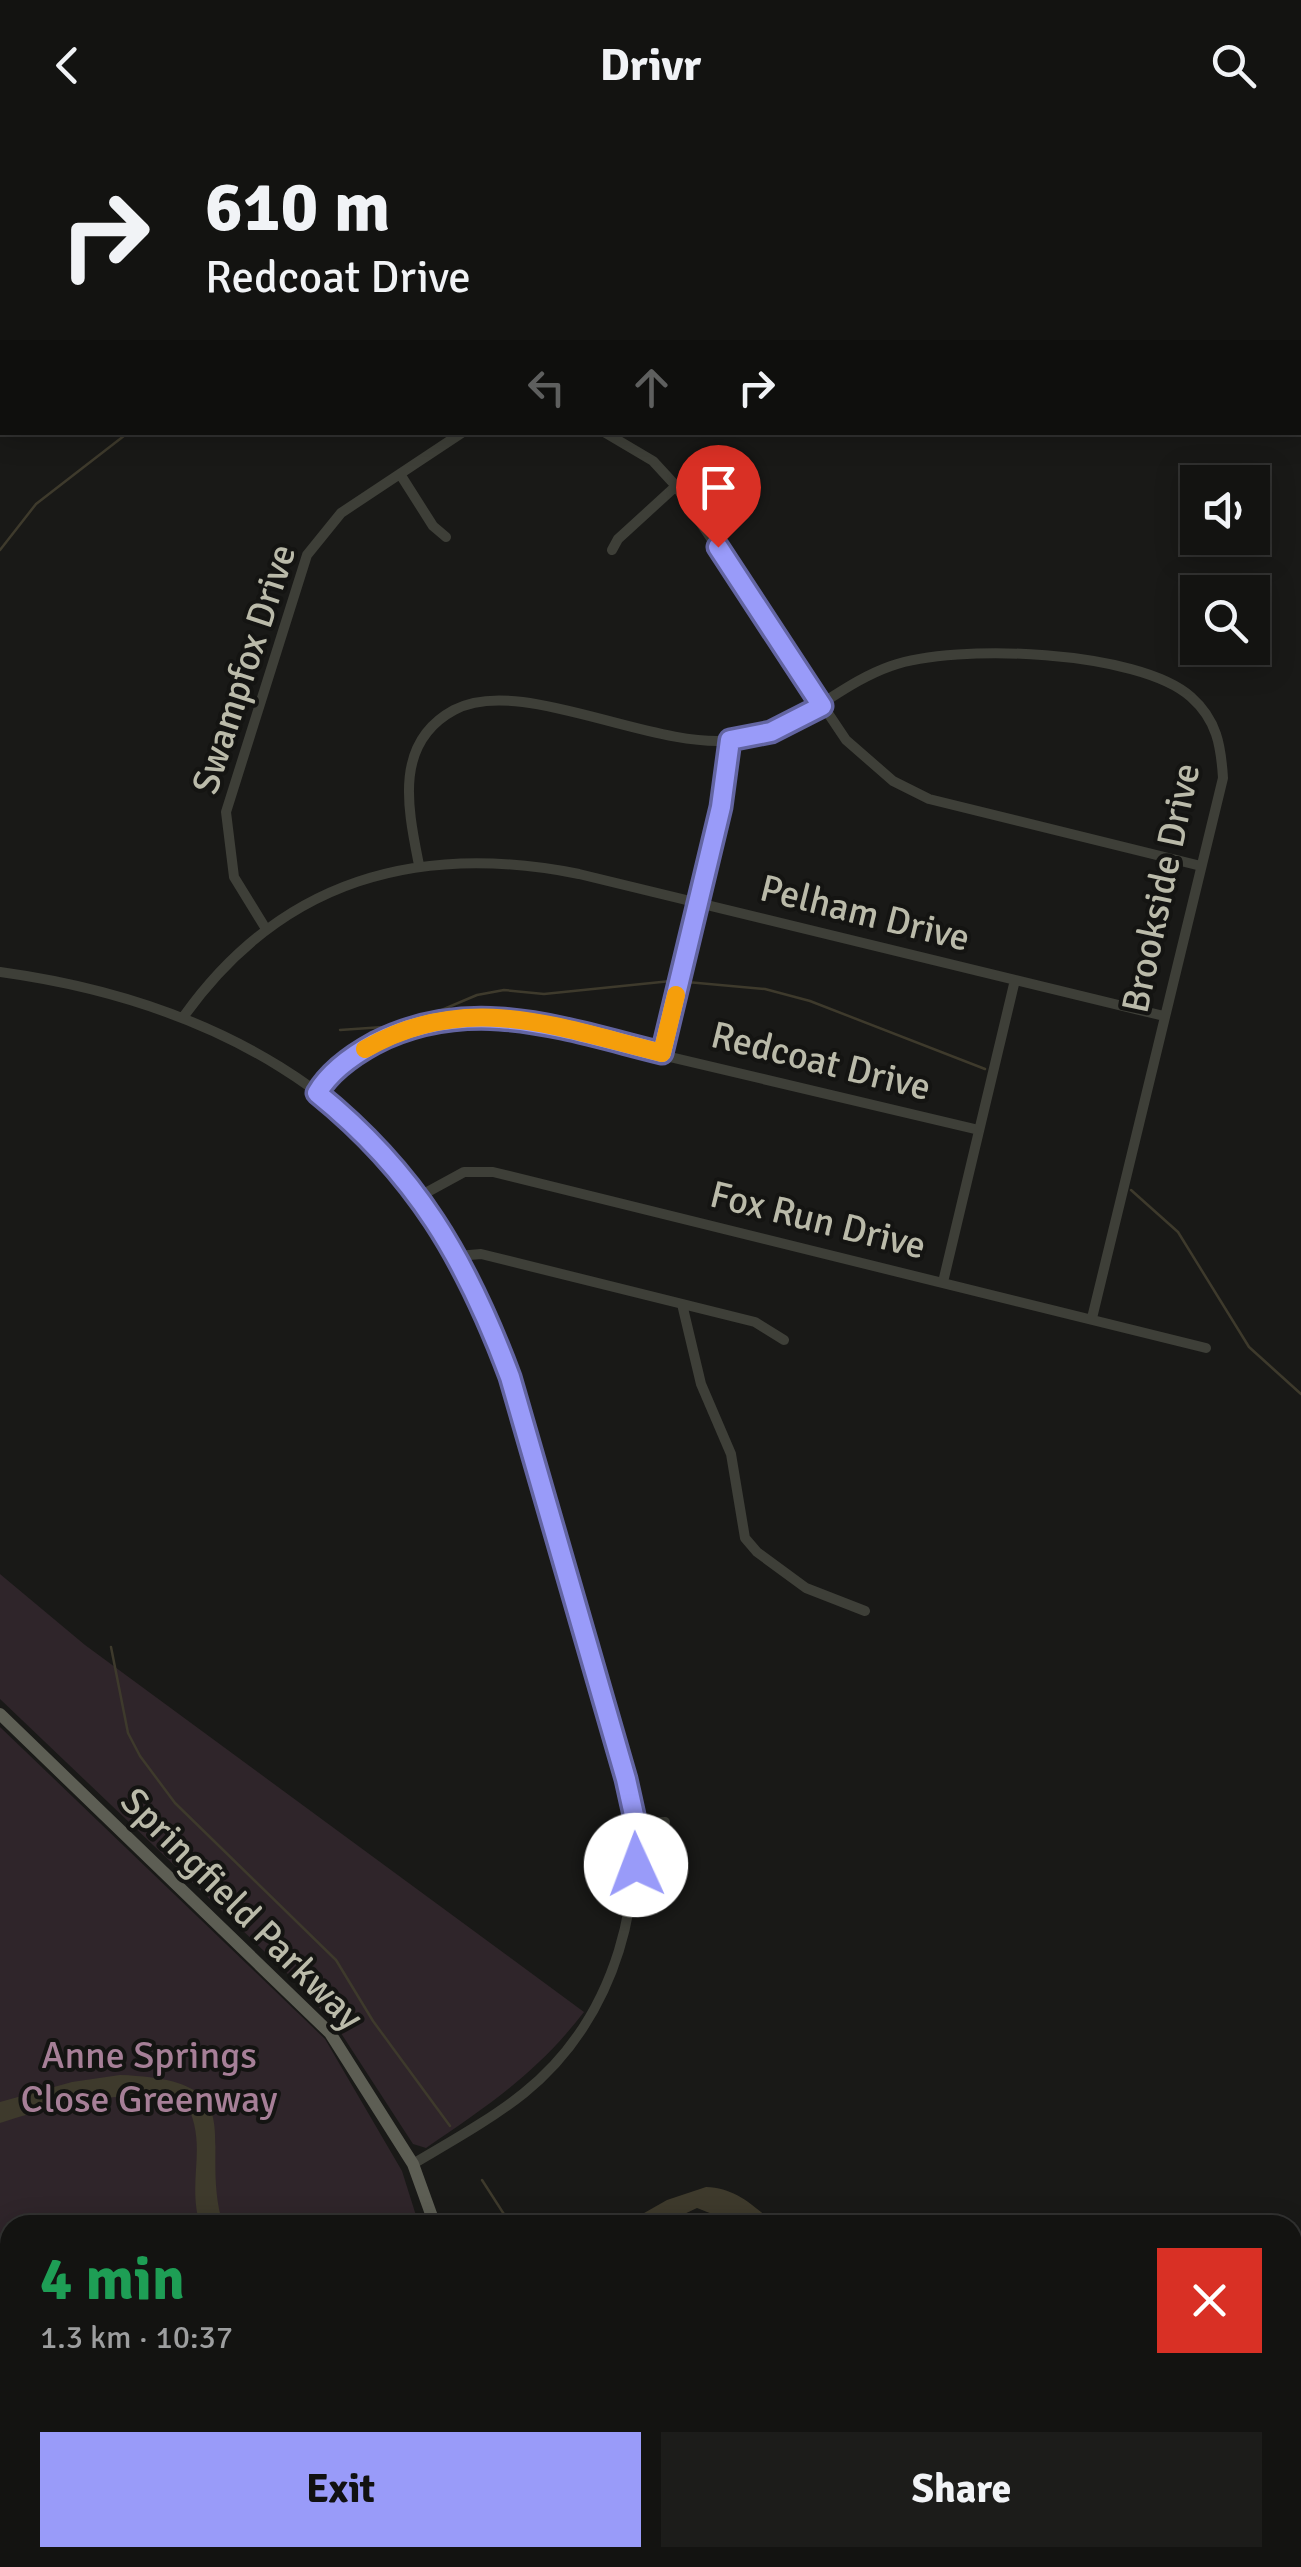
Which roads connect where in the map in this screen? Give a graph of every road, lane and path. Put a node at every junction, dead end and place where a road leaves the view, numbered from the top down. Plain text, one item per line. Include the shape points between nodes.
1 (458, 435) edge
2 (609, 435) edge
3 (400, 474) junction
4 (676, 486) junction
5 (446, 537) dead end
6 (612, 550) dead end
7 (822, 706) junction
8 (730, 740) junction
9 (419, 865) junction
10 (1201, 866) junction
11 (698, 903) junction
12 (266, 928) junction
13 (0, 972) edge
14 (1014, 980) junction
15 (184, 1016) junction
16 (1164, 1016) junction
17 (662, 1053) junction
18 (317, 1093) junction
19 (979, 1130) junction
20 (420, 1196) junction
21 (458, 1256) junction
22 (943, 1282) junction
23 (682, 1304) junction
24 (1092, 1318) junction
25 (784, 1340) dead end
26 (1206, 1348) dead end
27 (865, 1612) dead end
28 (0, 1714) edge
29 (664, 1822) dead end
30 (635, 1824) junction
31 (412, 2164) junction
32 (431, 2215) edge

1 - 3 street, Swampfox Drive
2 - 4 street via 653,460
3 - 5 street
3 - 12 street, Swampfox Drive via 341,513 307,555 226,812 234,877
4 - 6 street
4 - 7 street
7 - 8 street, Brookside Drive via 771,732
7 - 10 street via 862,758 929,799
7 - 10 street, Brookside Drive via 880,670 934,658 1043,654 1169,681 1208,716 1221,748 1223,778
8 - 9 street, Brookside Drive via 671,737 501,699 468,703 424,735 409,769
8 - 11 street
9 - 11 street, Pelham Drive via 522,863
9 - 12 street, Pelham Drive via 340,887
10 - 16 street, Brookside Drive
11 - 14 street, Pelham Drive
11 - 17 street
12 - 15 street, Pelham Drive via 214,974
13 - 15 street via 114,992
14 - 16 street, Pelham Drive
14 - 19 street
15 - 18 street via 251,1049
16 - 24 street, Brookside Drive
17 - 18 street, Redcoat Drive via 514,1018 450,1017 367,1047
17 - 19 street, Redcoat Drive
18 - 20 street via 358,1126
19 - 22 street
20 - 21 street
20 - 22 street, Fox Run Drive via 464,1172 493,1172
21 - 23 street via 481,1254
21 - 30 street via 510,1377
22 - 24 street, Fox Run Drive
23 - 25 street via 755,1322
23 - 27 street via 696,1369 730,1454 745,1538 806,1588
24 - 26 street, Fox Run Drive
28 - 31 main road, Springfield Parkway via 330,2033
29 - 30 street
30 - 31 street via 628,1922 606,1987 578,2035 523,2094
31 - 32 main road, Springfield Parkway

